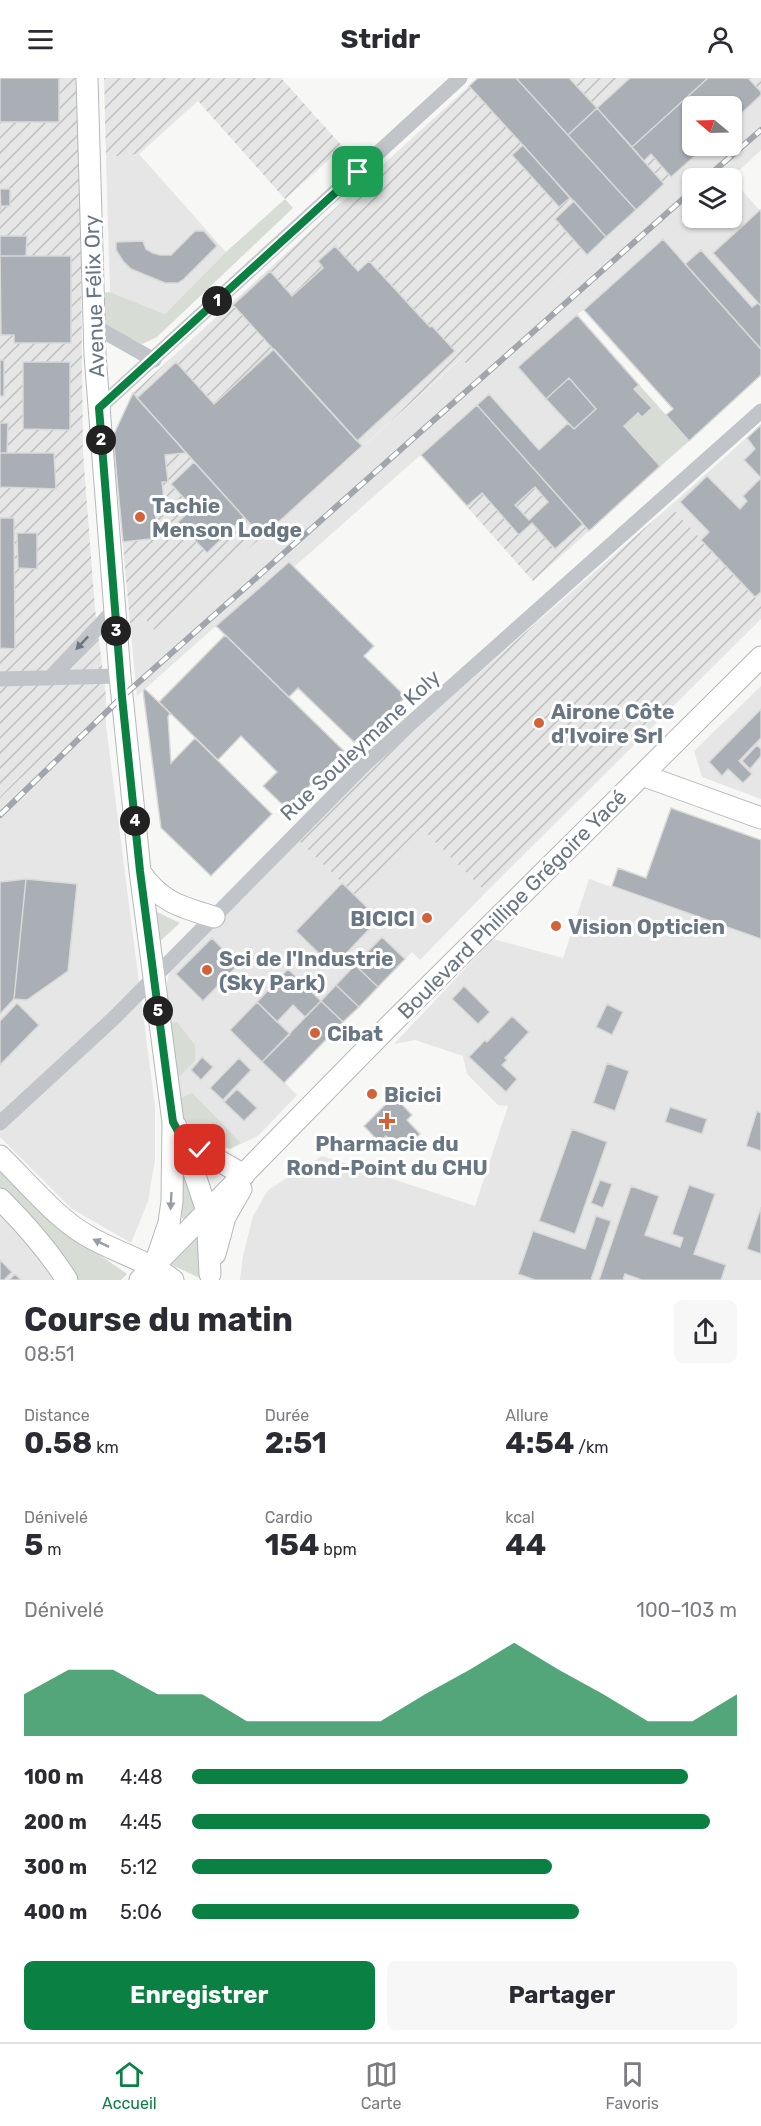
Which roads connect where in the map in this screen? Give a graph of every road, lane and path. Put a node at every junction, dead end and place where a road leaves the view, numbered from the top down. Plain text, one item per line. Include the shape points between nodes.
1 (87, 78) edge
2 (460, 78) edge
3 (94, 326) junction
4 (153, 360) junction
5 (99, 408) junction
6 (761, 411) edge
7 (115, 609) junction
8 (761, 657) edge
9 (120, 675) junction
10 (0, 678) edge
11 (50, 678) junction
12 (642, 775) junction
13 (761, 818) edge
14 (140, 871) junction
15 (214, 917) junction
16 (154, 978) junction
17 (0, 1123) edge
18 (178, 1131) junction
19 (265, 1154) junction
20 (0, 1156) edge
21 (244, 1175) junction
22 (0, 1199) edge
23 (207, 1211) junction
24 (147, 1274) edge
25 (210, 1277) edge
26 (66, 1280) edge
27 (173, 1280) edge

1 - 3 main road, Avenue Félix Ory
2 - 4 street
3 - 4 street
3 - 5 main road, Avenue Félix Ory
4 - 5 street
5 - 7 main road, Avenue Félix Ory
6 - 15 street, Rue Souleymane Koly via 366,763
7 - 9 main road, Avenue Félix Ory
7 -> 11 street
8 - 12 main road, Boulevard Phillipe Grégoire Yacé
9 - 11 street
9 - 14 main road, Avenue Félix Ory
10 - 11 street
12 - 13 main road
12 - 19 main road, Boulevard Phillipe Grégoire Yacé
14 - 15 main road via 162,896
14 - 16 main road, Avenue Félix Ory
15 - 16 street, Rue Souleymane Koly
16 - 17 street, Rue Souleymane Koly
16 - 18 main road, Avenue Félix Ory
18 - 21 main road
18 - 23 main road, Avenue Félix Ory
18 -> 24 main road, Avenue Félix Ory via 169,1223
19 - 21 main road, Boulevard Phillipe Grégoire Yacé
19 - 25 main road, Boulevard Phillipe Grégoire Yacé via 229,1209
24 -> 20 main road via 84,1234
21 - 23 main road, Boulevard Phillipe Grégoire Yacé
22 - 26 main road via 29,1228
23 - 24 main road, Boulevard Phillipe Grégoire Yacé
23 - 25 main road, Avenue Félix Ory
24 - 27 main road

